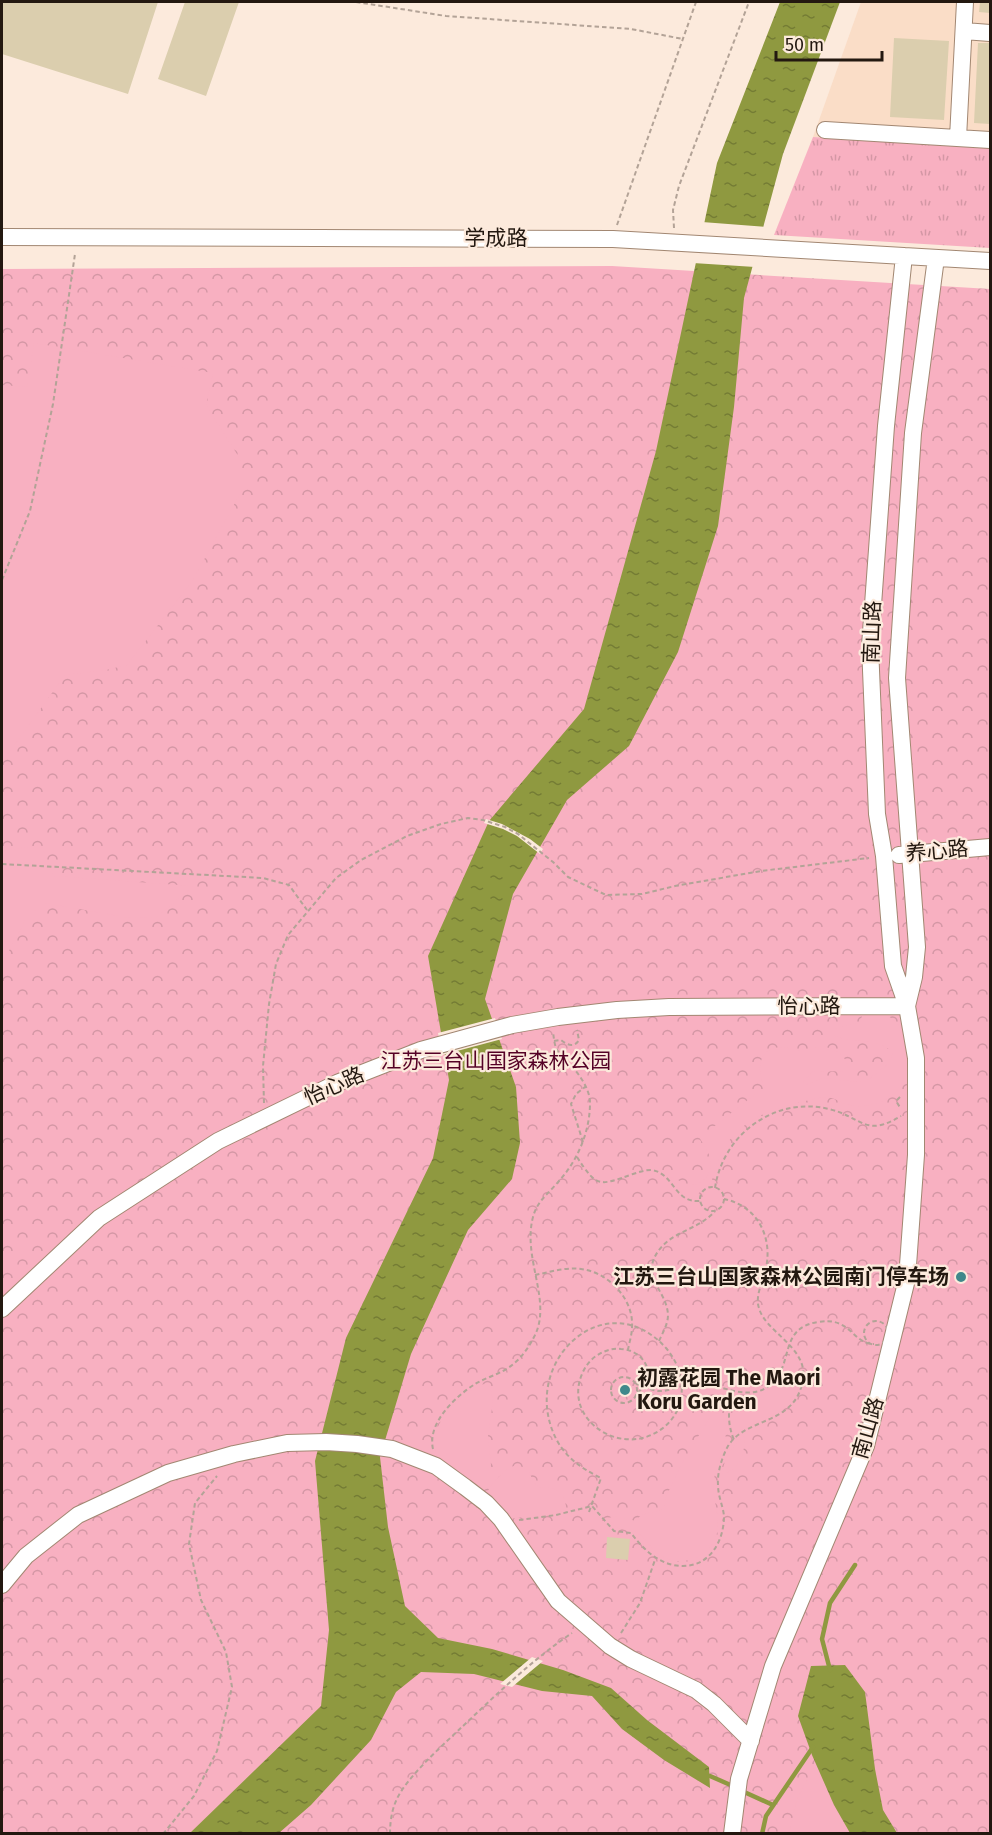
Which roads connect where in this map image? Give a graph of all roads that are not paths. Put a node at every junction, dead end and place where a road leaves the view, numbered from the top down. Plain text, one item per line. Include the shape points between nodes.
1 (965, 2) edge
2 (964, 31) junction
3 (990, 33) edge
4 (825, 129) dead end
5 (958, 138) junction
6 (990, 140) edge
7 (2, 237) edge
8 (904, 256) junction
9 (936, 258) junction
10 (990, 261) edge
11 (887, 416) junction
12 (914, 420) junction
13 (877, 551) junction
14 (904, 552) junction
15 (871, 678) junction
16 (897, 678) junction
17 (990, 846) edge
18 (909, 854) junction
19 (884, 856) junction
20 (907, 1006) junction
21 (2, 1309) edge
22 (2, 1585) edge
23 (751, 1741) junction
24 (732, 1826) edge

1 - 2 street
2 - 3 street
2 - 5 street
4 - 5 street
5 - 6 street
7 - 8 street, 学成路 via 612,239
8 - 9 street, 学成路
8 - 11 street, 南山路
9 - 10 street, 学成路
9 - 12 street, 南山路
11 - 12 street via 895,422
11 - 13 street, 南山路
12 - 14 street, 南山路
13 - 14 street via 897,546
13 - 15 street, 南山路
14 - 16 street, 南山路
15 - 16 street
15 - 19 street, 南山路
16 - 18 street, 南山路
17 - 18 street, 养心路
18 - 19 street, 养心路
18 - 20 street, 南山路 via 917,947
19 - 20 street, 南山路 via 893,966
20 - 21 street, 怡心路 via 669,1007 605,1012 512,1025 421,1050 337,1083 218,1141 99,1218
20 - 23 street, 南山路 via 916,1058 916,1155 907,1279 866,1446 773,1666
22 - 23 street via 26,1556 78,1515 168,1473 287,1443 326,1442 392,1449 444,1470 486,1503 558,1601 609,1646 696,1690
23 - 24 street, 南山路 via 739,1779

